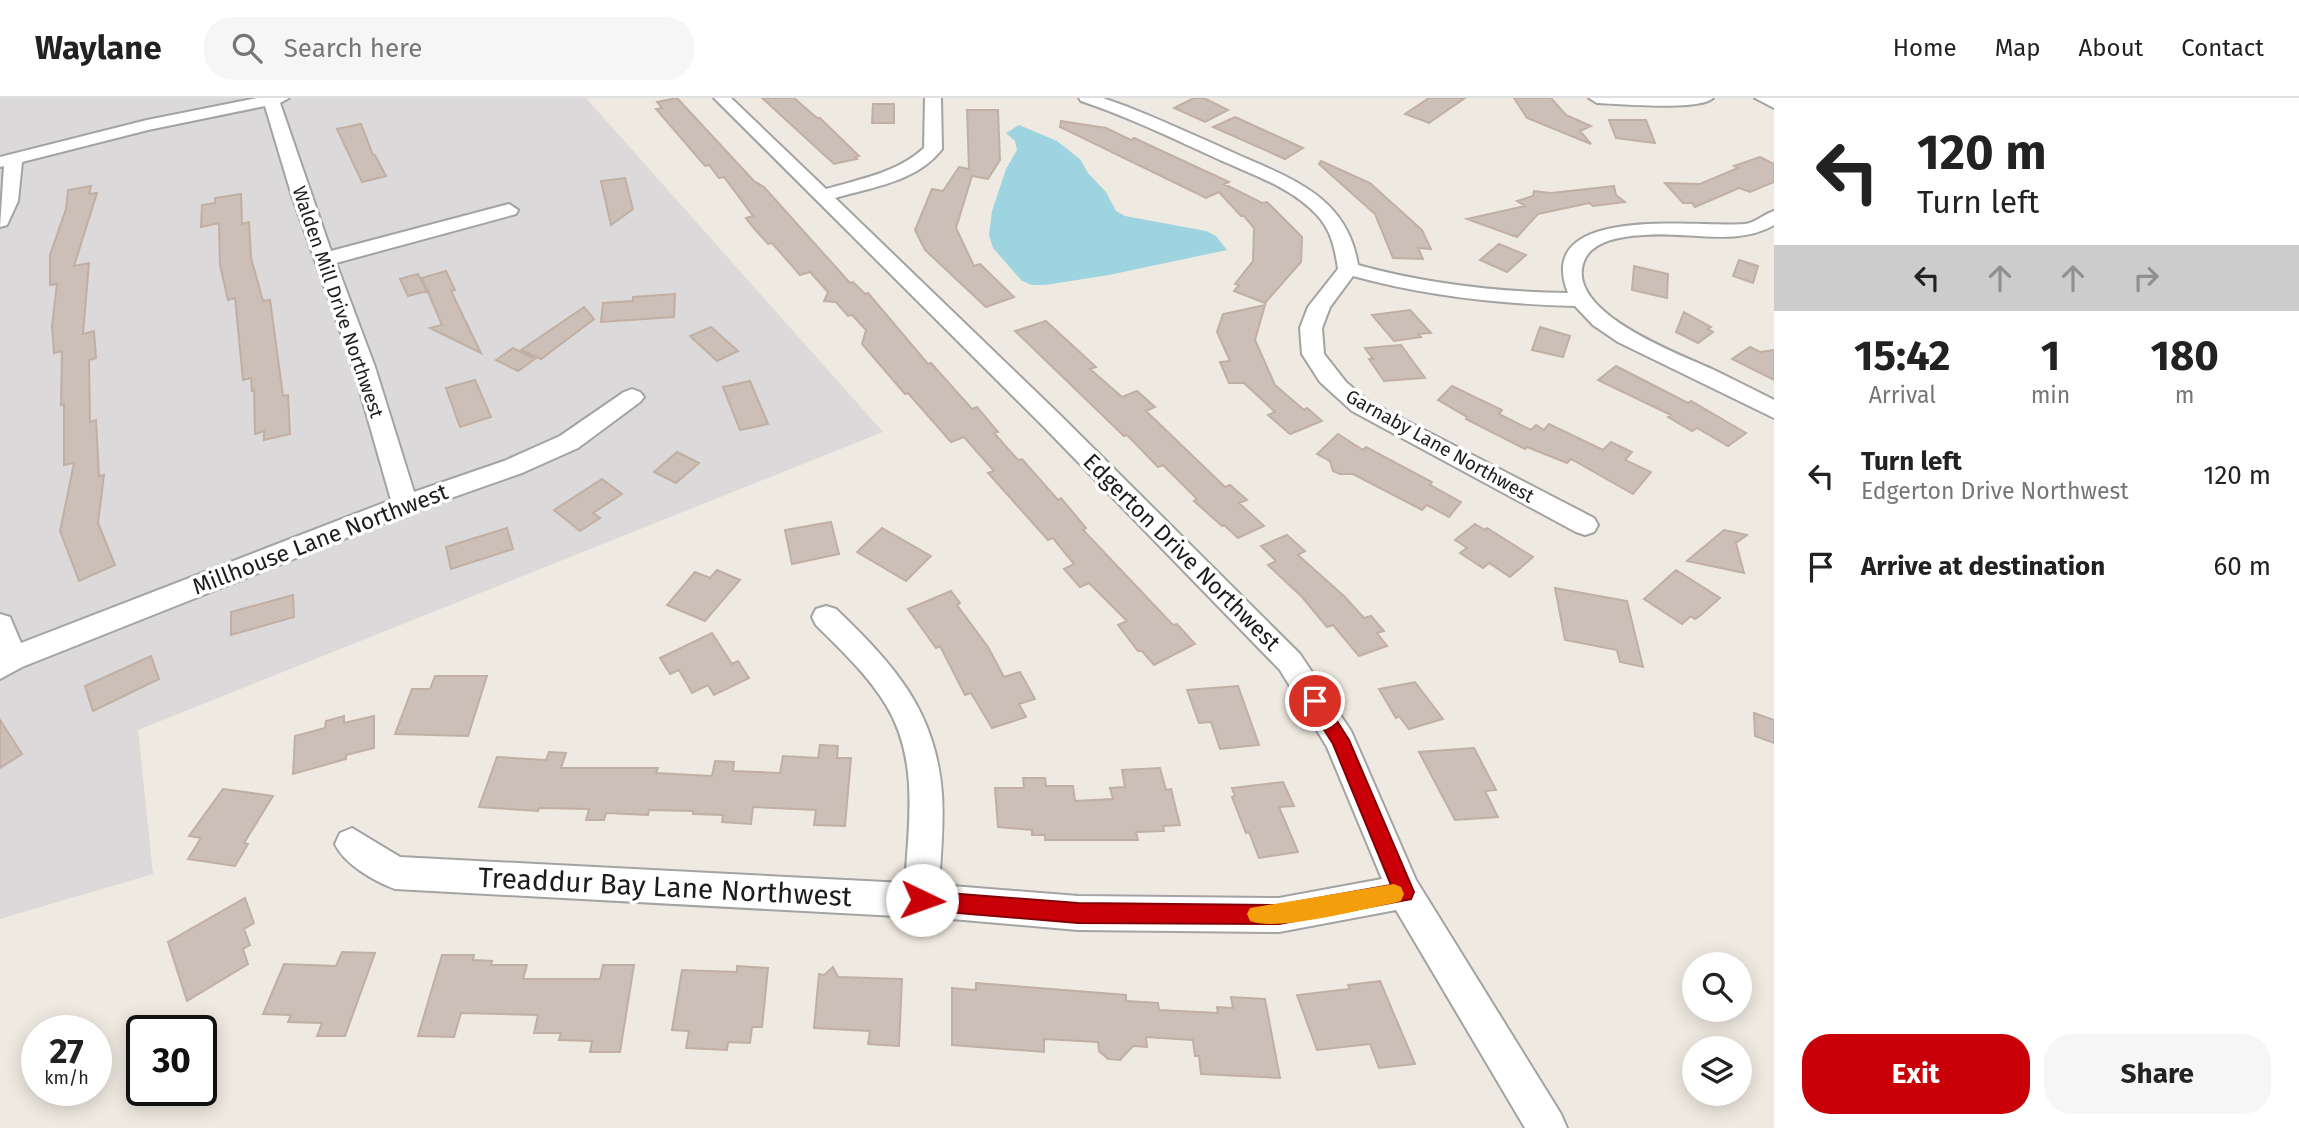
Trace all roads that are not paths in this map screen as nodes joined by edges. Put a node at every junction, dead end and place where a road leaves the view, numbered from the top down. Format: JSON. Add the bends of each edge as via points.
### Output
{"nodes":[{"id":1,"x":722,"y":98,"type":"edge"},
{"id":2,"x":933,"y":98,"type":"edge"},
{"id":3,"x":1087,"y":98,"type":"edge"},
{"id":4,"x":1597,"y":98,"type":"edge"},
{"id":5,"x":1705,"y":98,"type":"edge"},
{"id":6,"x":1763,"y":98,"type":"edge"},
{"id":7,"x":276,"y":99,"type":"edge"},
{"id":8,"x":1774,"y":103,"type":"edge"},
{"id":9,"x":7,"y":160,"type":"edge"},
{"id":10,"x":822,"y":196,"type":"junction"},
{"id":11,"x":509,"y":210,"type":"dead end"},
{"id":12,"x":1774,"y":218,"type":"edge"},
{"id":13,"x":0,"y":221,"type":"edge"},
{"id":14,"x":326,"y":260,"type":"junction"},
{"id":15,"x":1348,"y":270,"type":"junction"},
{"id":16,"x":1581,"y":300,"type":"junction"},
{"id":17,"x":632,"y":397,"type":"dead end"},
{"id":18,"x":1774,"y":410,"type":"edge"},
{"id":19,"x":405,"y":505,"type":"junction"},
{"id":20,"x":1585,"y":525,"type":"dead end"},
{"id":21,"x":826,"y":617,"type":"dead end"},
{"id":22,"x":0,"y":625,"type":"edge"},
{"id":23,"x":6,"y":663,"type":"edge"},
{"id":24,"x":352,"y":844,"type":"dead end"},
{"id":25,"x":1404,"y":892,"type":"junction"},
{"id":26,"x":922,"y":900,"type":"junction"},
{"id":27,"x":1547,"y":1128,"type":"edge"}],
"edges":[{"from":1,"to":10,"type":"street","name":"Edgerton Drive Northwest"},
{"from":2,"to":10,"type":"street","via":[[933,149],[923,161]]},
{"from":3,"to":15,"type":"street","via":[[1145,119],[1298,191],[1334,224],[1345,246]]},
{"from":4,"to":5,"type":"street"},
{"from":6,"to":8,"type":"street"},
{"from":7,"to":9,"type":"street"},
{"from":7,"to":14,"type":"street","name":"Walden Mill Drive Northwest","via":[[300,193]]},
{"from":9,"to":13,"type":"street","via":[[9,201]]},
{"from":10,"to":25,"type":"street","name":"Edgerton Drive Northwest","via":[[1054,422],[1290,662],[1340,740]]},
{"from":11,"to":14,"type":"street"},
{"from":12,"to":16,"type":"street","via":[[1759,236],[1643,229],[1596,238],[1582,247],[1573,262],[1571,275]]},
{"from":14,"to":19,"type":"street","name":"Walden Mill Drive Northwest"},
{"from":15,"to":16,"type":"street","via":[[1461,292]]},
{"from":15,"to":20,"type":"street","name":"Garnaby Lane Northwest","via":[[1317,311],[1310,330],[1311,347],[1331,384],[1360,406]]},
{"from":16,"to":18,"type":"street","via":[[1626,337]]},
{"from":17,"to":19,"type":"street","name":"Millhouse Lane Northwest","via":[[569,442]]},
{"from":19,"to":23,"type":"street","name":"Millhouse Lane Northwest"},
{"from":21,"to":26,"type":"street","via":[[875,665],[904,704],[919,738],[926,794]]},
{"from":22,"to":23,"type":"street"},
{"from":24,"to":26,"type":"street","name":"Treaddur Bay Lane Northwest","via":[[395,873]]},
{"from":25,"to":26,"type":"street","name":"Treaddur Bay Lane Northwest","via":[[1279,915],[1078,913]]},
{"from":25,"to":27,"type":"street","name":"Edgerton Drive Northwest"}]}
